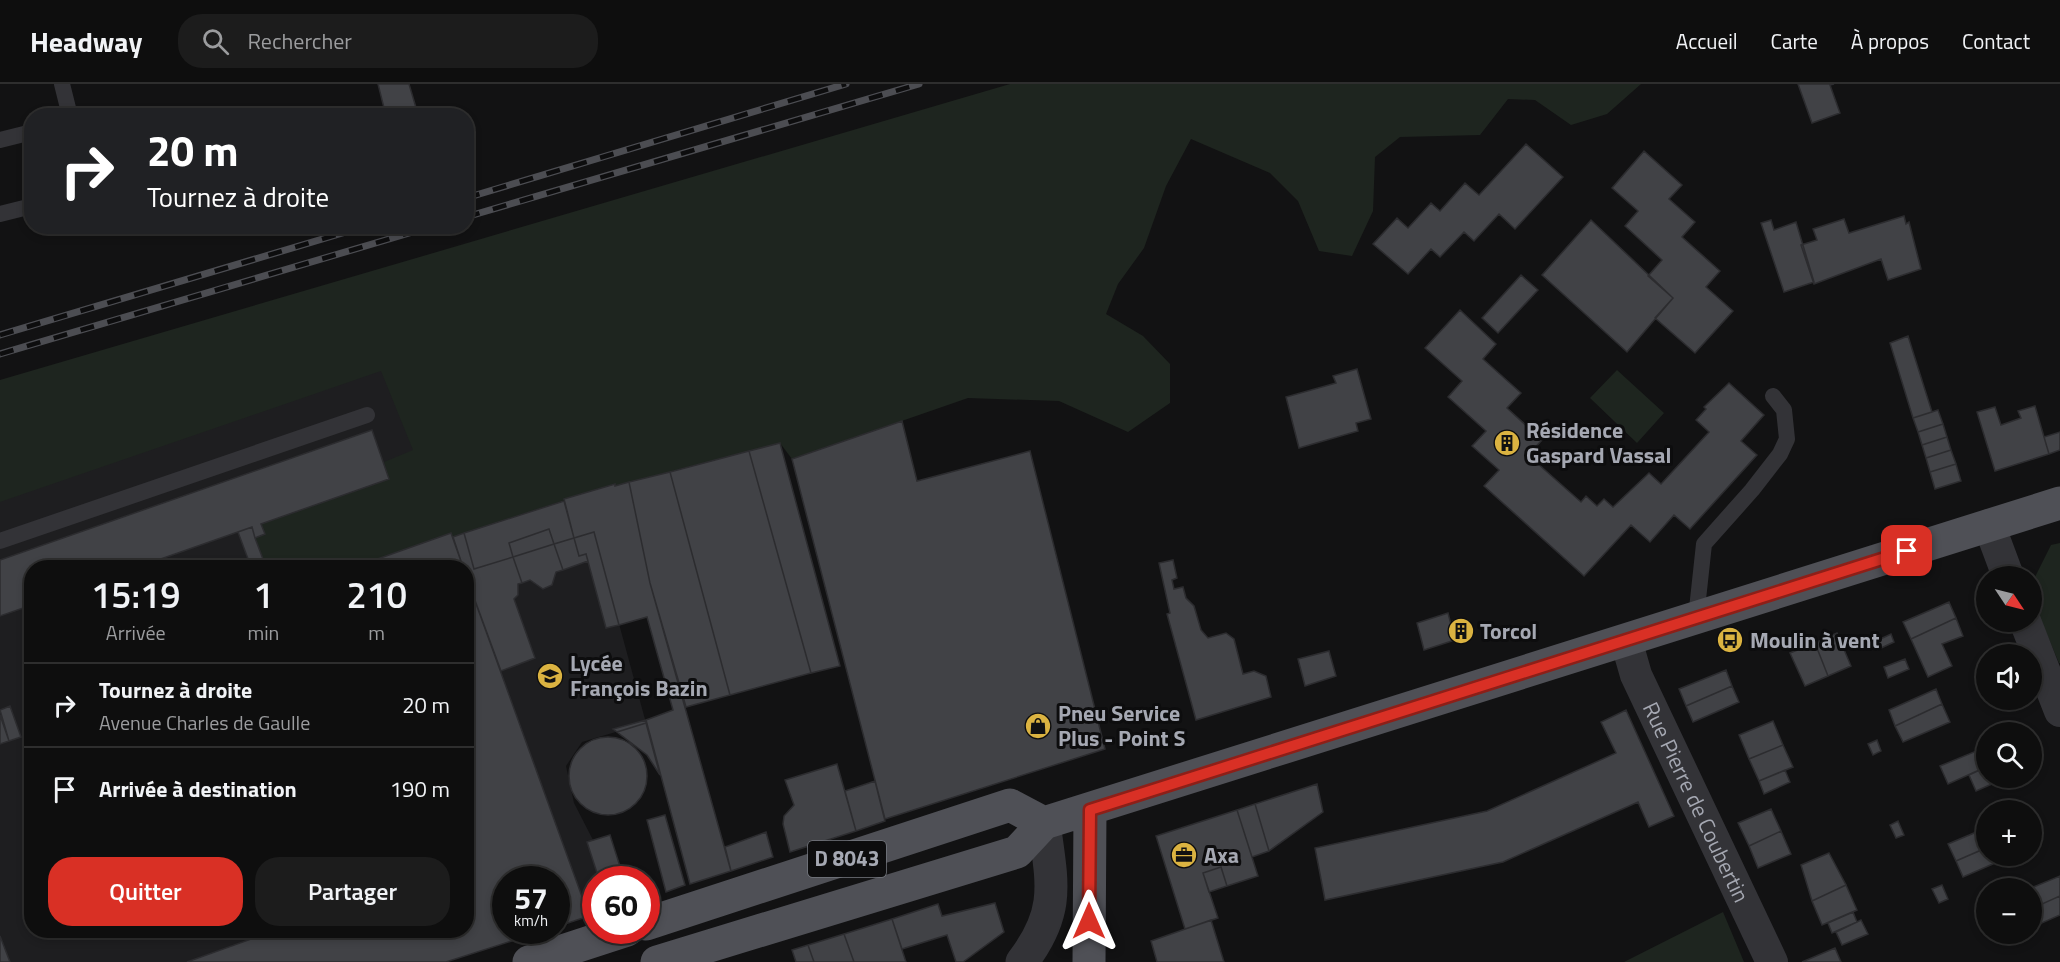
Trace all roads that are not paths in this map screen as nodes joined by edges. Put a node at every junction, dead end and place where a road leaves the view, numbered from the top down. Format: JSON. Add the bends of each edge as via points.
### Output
{"nodes":[{"id":1,"x":62,"y":84,"type":"edge"},
{"id":2,"x":68,"y":108,"type":"edge"},
{"id":3,"x":24,"y":134,"type":"edge"},
{"id":4,"x":0,"y":140,"type":"edge"},
{"id":5,"x":24,"y":208,"type":"edge"},
{"id":6,"x":0,"y":214,"type":"edge"},
{"id":7,"x":1773,"y":396,"type":"dead end"},
{"id":8,"x":367,"y":415,"type":"dead end"},
{"id":9,"x":2060,"y":503,"type":"edge"},
{"id":10,"x":1989,"y":525,"type":"junction"},
{"id":11,"x":0,"y":541,"type":"edge"},
{"id":12,"x":2004,"y":566,"type":"edge"},
{"id":13,"x":1696,"y":618,"type":"junction"},
{"id":14,"x":2029,"y":632,"type":"edge"},
{"id":15,"x":1626,"y":640,"type":"junction"},
{"id":16,"x":2060,"y":711,"type":"edge"},
{"id":17,"x":1090,"y":810,"type":"junction"},
{"id":18,"x":1044,"y":824,"type":"junction"},
{"id":19,"x":660,"y":919,"type":"edge"},
{"id":20,"x":584,"y":944,"type":"edge"},
{"id":21,"x":638,"y":944,"type":"edge"},
{"id":22,"x":529,"y":962,"type":"edge"},
{"id":23,"x":644,"y":962,"type":"edge"},
{"id":24,"x":657,"y":962,"type":"edge"},
{"id":25,"x":1022,"y":962,"type":"edge"},
{"id":26,"x":1089,"y":962,"type":"edge"},
{"id":27,"x":1772,"y":962,"type":"edge"}],
"edges":[{"from":1,"to":2,"type":"lane"},
{"from":3,"to":4,"type":"lane"},
{"from":5,"to":6,"type":"lane"},
{"from":7,"to":13,"type":"lane","via":[[1784,410],[1786,439],[1780,454],[1752,490],[1704,544]]},
{"from":8,"to":11,"type":"lane"},
{"from":9,"to":10,"type":"main road","number":"D 8043"},
{"from":10,"to":12,"type":"street"},
{"from":10,"to":13,"type":"main road","number":"D 8043"},
{"from":13,"to":15,"type":"main road","number":"D 8043"},
{"from":14,"to":16,"type":"street"},
{"from":15,"to":17,"type":"main road","number":"D 8043"},
{"from":15,"to":27,"type":"street","name":"Rue Pierre de Coubertin","via":[[1636,675]]},
{"from":17,"to":18,"type":"main road","number":"D 8043"},
{"from":17,"to":26,"type":"main road"},
{"from":18,"to":19,"type":"main road","number":"D 8043","via":[[1010,805]]},
{"from":18,"to":24,"type":"main road","number":"D 8043","via":[[1017,852]]},
{"from":18,"to":25,"type":"street","via":[[1052,881],[1051,912]]},
{"from":20,"to":22,"type":"main road"},
{"from":21,"to":23,"type":"main road"}]}
